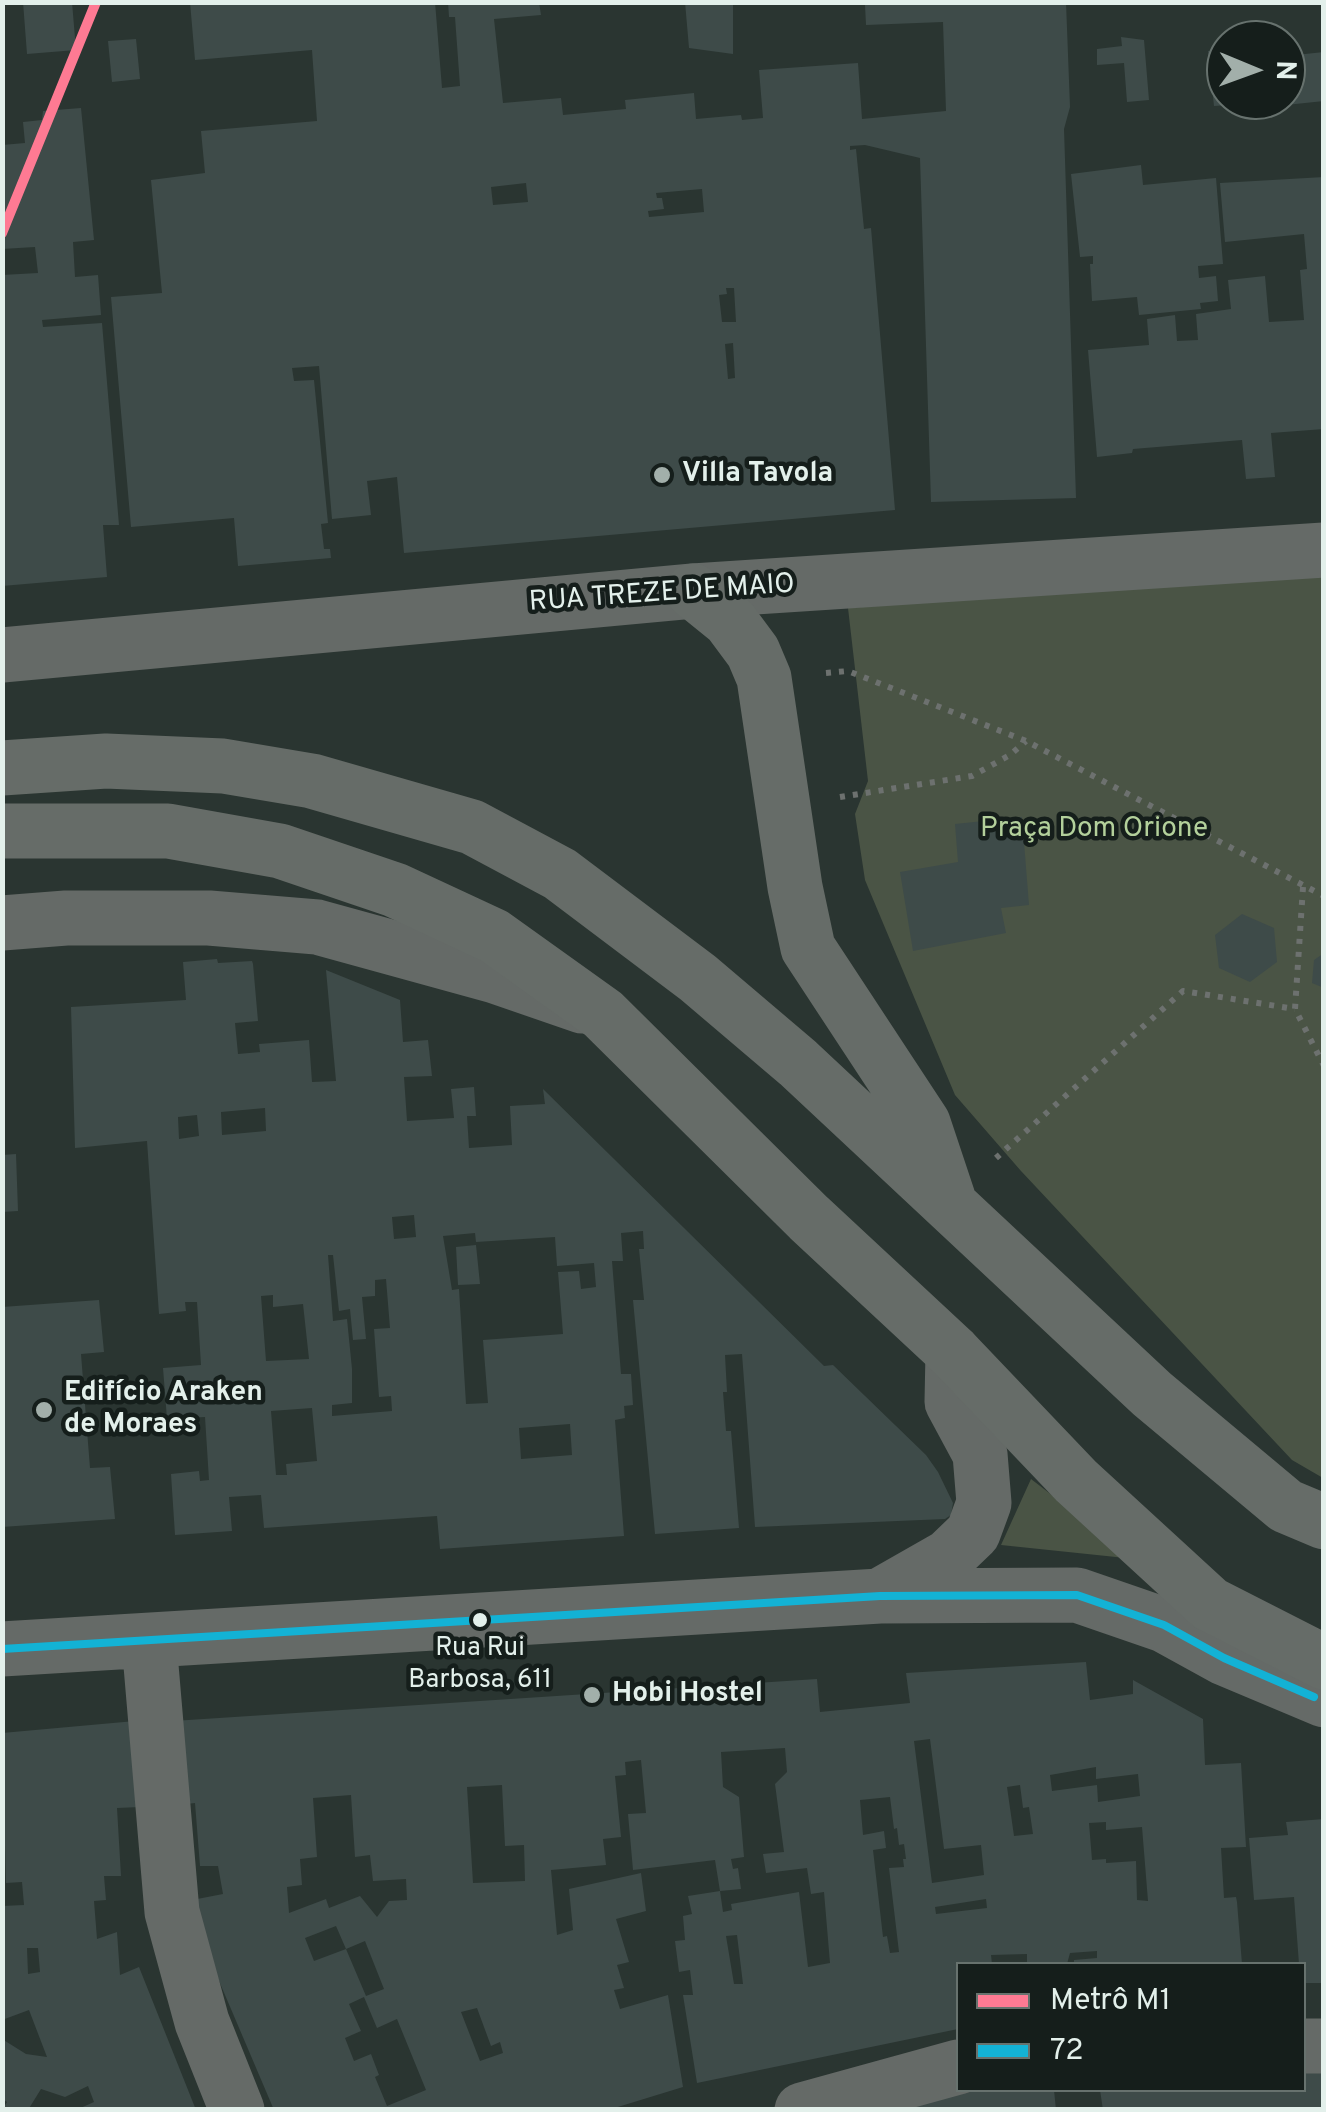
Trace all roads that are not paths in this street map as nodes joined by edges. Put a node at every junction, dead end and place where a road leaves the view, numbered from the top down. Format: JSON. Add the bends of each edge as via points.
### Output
{"nodes":[{"id":1,"x":1324,"y":550,"type":"edge"},
{"id":2,"x":693,"y":591,"type":"junction"},
{"id":3,"x":2,"y":655,"type":"edge"},
{"id":4,"x":2,"y":768,"type":"edge"},
{"id":5,"x":2,"y":832,"type":"edge"},
{"id":6,"x":2,"y":923,"type":"edge"},
{"id":7,"x":603,"y":1014,"type":"junction"},
{"id":8,"x":948,"y":1201,"type":"junction"},
{"id":9,"x":954,"y":1352,"type":"junction"},
{"id":10,"x":1324,"y":1522,"type":"edge"},
{"id":11,"x":880,"y":1596,"type":"junction"},
{"id":12,"x":149,"y":1642,"type":"junction"},
{"id":13,"x":2,"y":1649,"type":"edge"},
{"id":14,"x":1324,"y":1662,"type":"edge"},
{"id":15,"x":1324,"y":1700,"type":"edge"},
{"id":16,"x":956,"y":2069,"type":"edge"},
{"id":17,"x":236,"y":2110,"type":"edge"},
{"id":18,"x":802,"y":2110,"type":"edge"}],
"edges":[{"from":1,"to":2,"type":"street","name":"RUA TREZE DE MAIO"},
{"from":2,"to":3,"type":"street","name":"RUA TREZE DE MAIO"},
{"from":2,"to":8,"type":"main road","via":[[730,620],[764,678],[808,948],[923,1123]]},
{"from":4,"to":8,"type":"main road","via":[[106,761],[224,766],[312,781],[472,827],[560,874],[698,978]]},
{"from":5,"to":7,"type":"main road","via":[[168,831],[280,852],[395,890],[494,936]]},
{"from":6,"to":7,"type":"street","via":[[209,918],[317,927]]},
{"from":7,"to":9,"type":"main road"},
{"from":8,"to":10,"type":"main road","via":[[1152,1394],[1286,1506]]},
{"from":9,"to":11,"type":"street","via":[[952,1402],[980,1454],[984,1502],[973,1533],[948,1558]]},
{"from":9,"to":14,"type":"main road","via":[[1076,1482],[1210,1604]]},
{"from":11,"to":12,"type":"street"},
{"from":11,"to":15,"type":"street","via":[[1077,1595],[1164,1624]]},
{"from":12,"to":13,"type":"street"},
{"from":12,"to":17,"type":"street","via":[[172,1912],[202,2022]]},
{"from":16,"to":18,"type":"street"}]}
